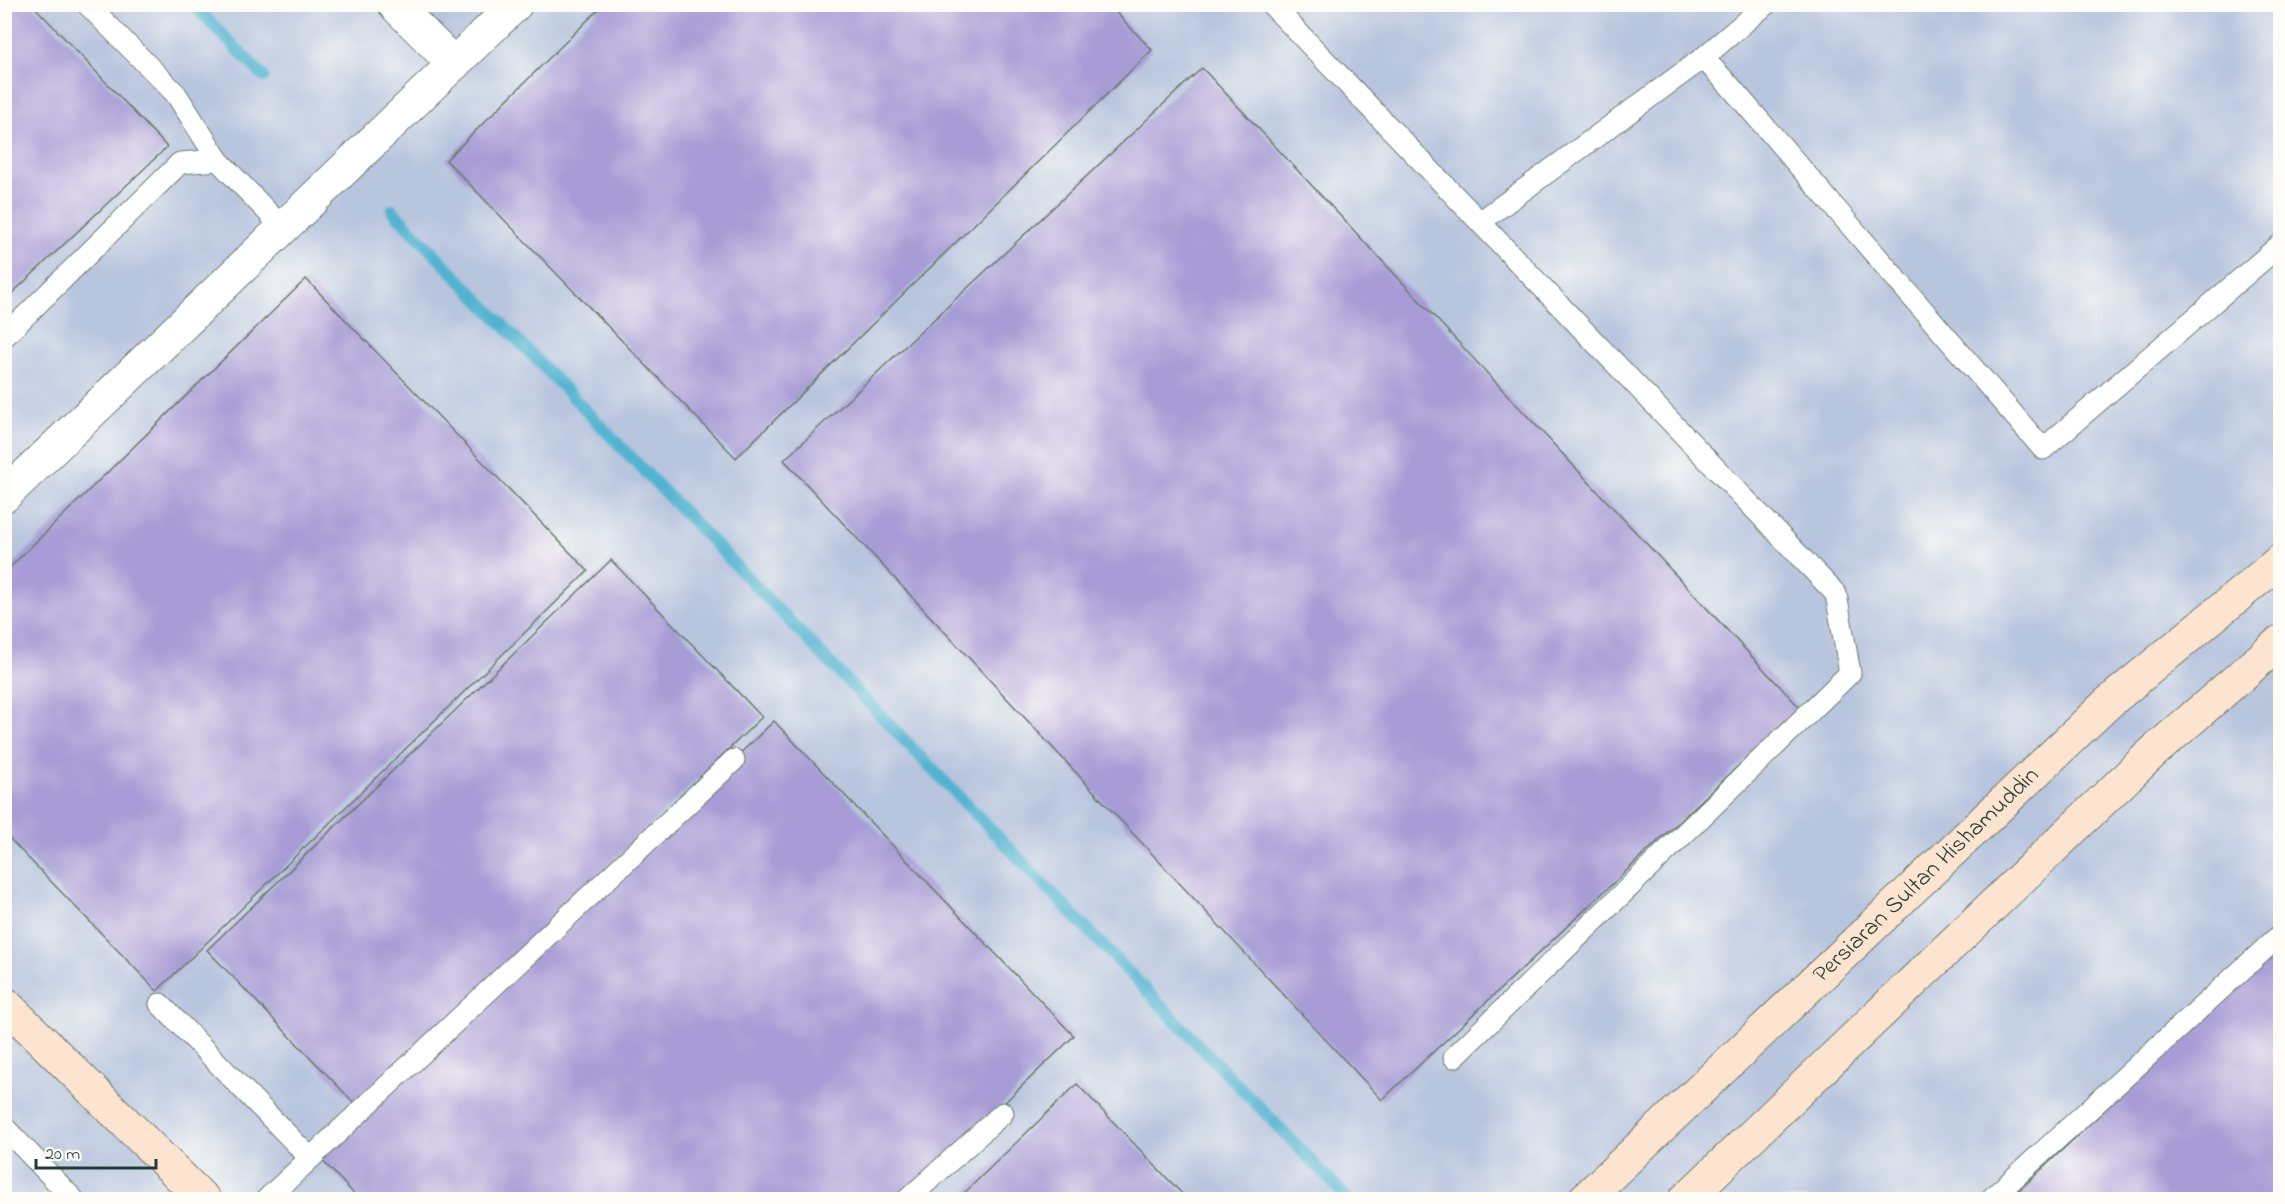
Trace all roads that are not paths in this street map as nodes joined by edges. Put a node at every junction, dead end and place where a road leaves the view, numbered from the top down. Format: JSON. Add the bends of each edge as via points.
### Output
{"nodes":[{"id":1,"x":87,"y":4,"type":"edge"},
{"id":2,"x":394,"y":4,"type":"edge"},
{"id":3,"x":516,"y":4,"type":"edge"},
{"id":4,"x":1271,"y":4,"type":"edge"},
{"id":5,"x":1766,"y":4,"type":"edge"},
{"id":6,"x":1703,"y":58,"type":"junction"},
{"id":7,"x":454,"y":64,"type":"junction"},
{"id":8,"x":218,"y":160,"type":"junction"},
{"id":9,"x":1480,"y":222,"type":"junction"},
{"id":10,"x":282,"y":227,"type":"junction"},
{"id":11,"x":2280,"y":245,"type":"edge"},
{"id":12,"x":4,"y":337,"type":"edge"},
{"id":13,"x":4,"y":496,"type":"edge"},
{"id":14,"x":2280,"y":561,"type":"edge"},
{"id":15,"x":2280,"y":642,"type":"edge"},
{"id":16,"x":734,"y":760,"type":"dead end"},
{"id":17,"x":2280,"y":935,"type":"edge"},
{"id":18,"x":4,"y":1003,"type":"edge"},
{"id":19,"x":160,"y":1004,"type":"dead end"},
{"id":20,"x":1454,"y":1057,"type":"dead end"},
{"id":21,"x":1004,"y":1113,"type":"dead end"},
{"id":22,"x":4,"y":1127,"type":"edge"},
{"id":23,"x":310,"y":1158,"type":"junction"},
{"id":24,"x":74,"y":1200,"type":"edge"},
{"id":25,"x":204,"y":1200,"type":"edge"},
{"id":26,"x":266,"y":1200,"type":"edge"},
{"id":27,"x":907,"y":1200,"type":"edge"},
{"id":28,"x":1584,"y":1200,"type":"edge"},
{"id":29,"x":1685,"y":1200,"type":"edge"},
{"id":30,"x":1990,"y":1200,"type":"edge"}],
"edges":[{"from":1,"to":8,"type":"lane","via":[[176,94]]},
{"from":2,"to":7,"type":"street"},
{"from":3,"to":7,"type":"street"},
{"from":4,"to":9,"type":"lane"},
{"from":5,"to":6,"type":"lane"},
{"from":6,"to":9,"type":"lane"},
{"from":6,"to":11,"type":"lane","via":[[2043,449]]},
{"from":7,"to":10,"type":"street"},
{"from":8,"to":10,"type":"lane"},
{"from":8,"to":12,"type":"lane","via":[[180,163]]},
{"from":9,"to":20,"type":"lane","via":[[1836,594],[1850,673]]},
{"from":10,"to":13,"type":"street"},
{"from":14,"to":28,"type":"street","name":"Persiaran Sultan Hishamuddin","via":[[2108,703]]},
{"from":15,"to":29,"type":"street","via":[[2150,755]]},
{"from":16,"to":23,"type":"lane"},
{"from":17,"to":30,"type":"lane"},
{"from":18,"to":25,"type":"street"},
{"from":19,"to":23,"type":"lane"},
{"from":21,"to":27,"type":"lane"},
{"from":22,"to":24,"type":"lane"},
{"from":23,"to":26,"type":"lane"}]}
